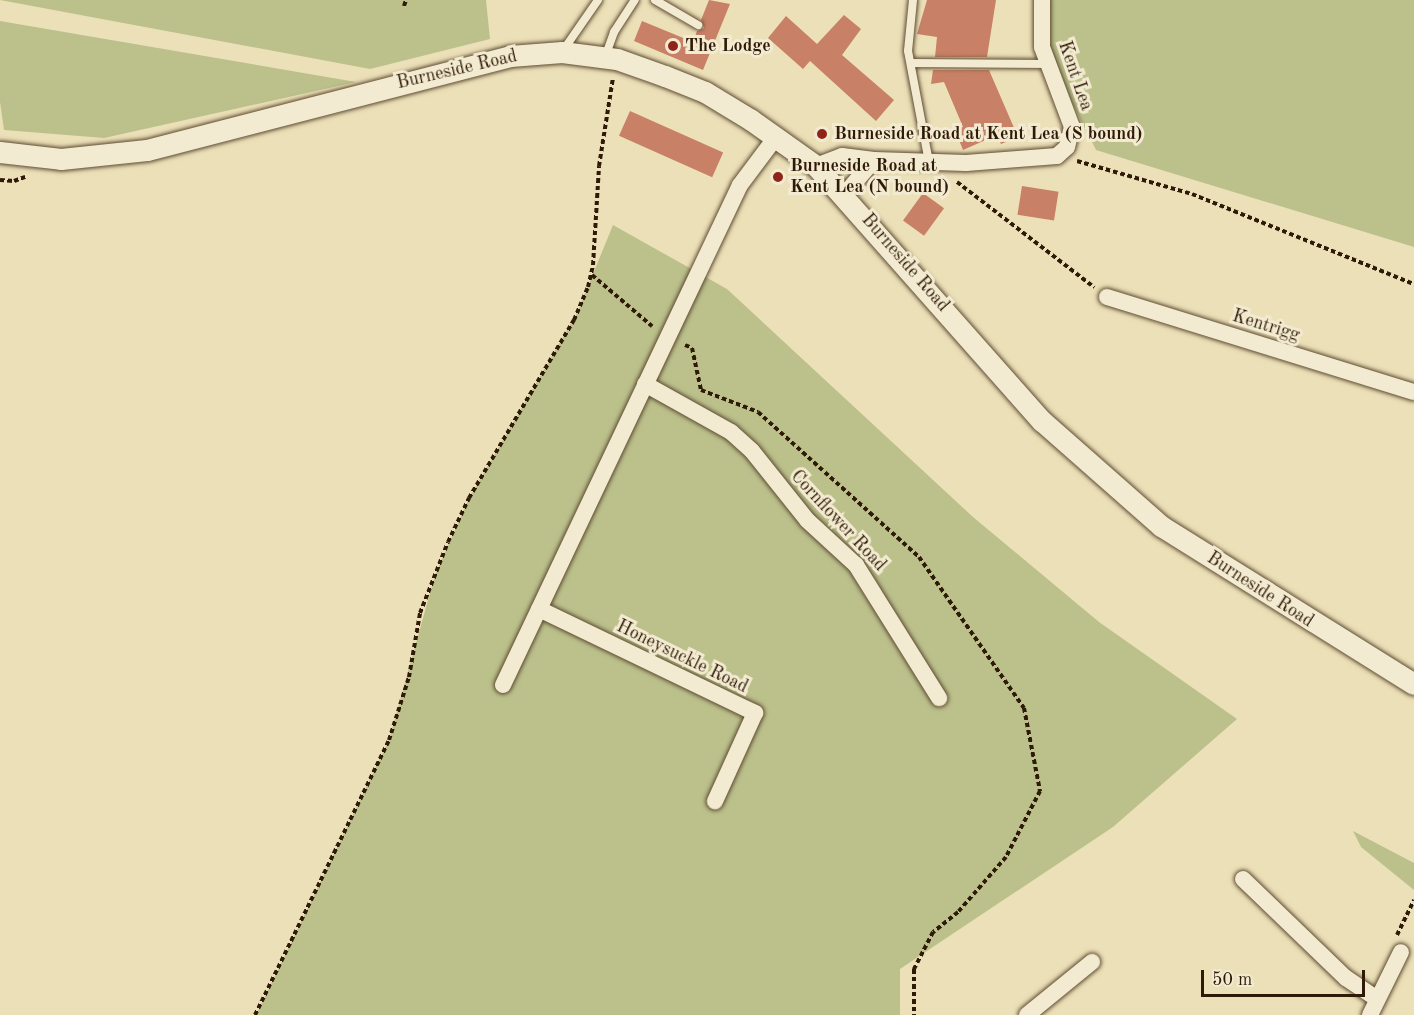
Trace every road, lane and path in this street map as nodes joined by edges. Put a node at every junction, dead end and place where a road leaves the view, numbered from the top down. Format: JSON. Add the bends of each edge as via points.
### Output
{"nodes":[{"id":1,"x":406,"y":0,"type":"edge"},
{"id":2,"x":598,"y":0,"type":"edge"},
{"id":3,"x":635,"y":0,"type":"edge"},
{"id":4,"x":655,"y":0,"type":"edge"},
{"id":5,"x":913,"y":0,"type":"edge"},
{"id":6,"x":1042,"y":0,"type":"edge"},
{"id":7,"x":404,"y":6,"type":"dead end"},
{"id":8,"x":698,"y":25,"type":"dead end"},
{"id":9,"x":562,"y":52,"type":"junction"},
{"id":10,"x":611,"y":58,"type":"junction"},
{"id":11,"x":913,"y":63,"type":"junction"},
{"id":12,"x":1046,"y":64,"type":"junction"},
{"id":13,"x":776,"y":136,"type":"junction"},
{"id":14,"x":0,"y":153,"type":"edge"},
{"id":15,"x":1057,"y":156,"type":"junction"},
{"id":16,"x":874,"y":160,"type":"junction"},
{"id":17,"x":929,"y":162,"type":"junction"},
{"id":18,"x":816,"y":166,"type":"junction"},
{"id":19,"x":953,"y":179,"type":"dead end"},
{"id":20,"x":844,"y":195,"type":"junction"},
{"id":21,"x":1414,"y":284,"type":"edge"},
{"id":22,"x":1107,"y":297,"type":"joint"},
{"id":23,"x":645,"y":384,"type":"junction"},
{"id":24,"x":1414,"y":392,"type":"edge"},
{"id":25,"x":539,"y":609,"type":"junction"},
{"id":26,"x":503,"y":684,"type":"dead end"},
{"id":27,"x":1414,"y":684,"type":"edge"},
{"id":28,"x":939,"y":698,"type":"dead end"},
{"id":29,"x":715,"y":801,"type":"dead end"},
{"id":30,"x":1244,"y":879,"type":"dead end"},
{"id":31,"x":1401,"y":952,"type":"dead end"},
{"id":32,"x":1092,"y":962,"type":"dead end"},
{"id":33,"x":1377,"y":999,"type":"junction"},
{"id":34,"x":255,"y":1015,"type":"edge"},
{"id":35,"x":1027,"y":1015,"type":"edge"},
{"id":36,"x":1370,"y":1015,"type":"edge"}],
"edges":[{"from":1,"to":7,"type":"path"},
{"from":2,"to":9,"type":"lane"},
{"from":3,"to":10,"type":"lane","via":[[614,32]]},
{"from":4,"to":8,"type":"lane"},
{"from":5,"to":11,"type":"lane","via":[[908,51]]},
{"from":6,"to":12,"type":"street","name":"Kent Lea"},
{"from":9,"to":10,"type":"street","name":"Burneside Road"},
{"from":9,"to":14,"type":"street","name":"Burneside Road","via":[[467,64],[147,150],[61,159]]},
{"from":10,"to":13,"type":"street","name":"Burneside Road","via":[[705,92]]},
{"from":10,"to":34,"type":"path","via":[[588,287],[574,320],[469,498],[448,542],[420,613],[410,677],[389,740]]},
{"from":11,"to":12,"type":"lane"},
{"from":11,"to":17,"type":"lane"},
{"from":12,"to":15,"type":"street","name":"Kent Lea","via":[[1072,127],[1067,147]]},
{"from":13,"to":18,"type":"street","name":"Burneside Road"},
{"from":13,"to":23,"type":"street","via":[[740,185]]},
{"from":15,"to":17,"type":"street"},
{"from":15,"to":21,"type":"path","via":[[1192,194]]},
{"from":16,"to":17,"type":"street"},
{"from":16,"to":18,"type":"street","via":[[842,156]]},
{"from":16,"to":20,"type":"street"},
{"from":18,"to":20,"type":"street","name":"Burneside Road"},
{"from":19,"to":22,"type":"path"},
{"from":20,"to":27,"type":"street","name":"Burneside Road","via":[[1042,421],[1161,526]]},
{"from":22,"to":24,"type":"street","name":"Kentrigg"},
{"from":23,"to":25,"type":"street"},
{"from":23,"to":28,"type":"street","name":"Cornflower Road","via":[[731,432],[752,451],[807,520],[862,572]]},
{"from":25,"to":26,"type":"street"},
{"from":25,"to":29,"type":"street","name":"Honeysuckle Road","via":[[755,713]]},
{"from":30,"to":33,"type":"street","via":[[1346,978]]},
{"from":31,"to":33,"type":"street"},
{"from":32,"to":35,"type":"street"},
{"from":33,"to":36,"type":"street"}]}
